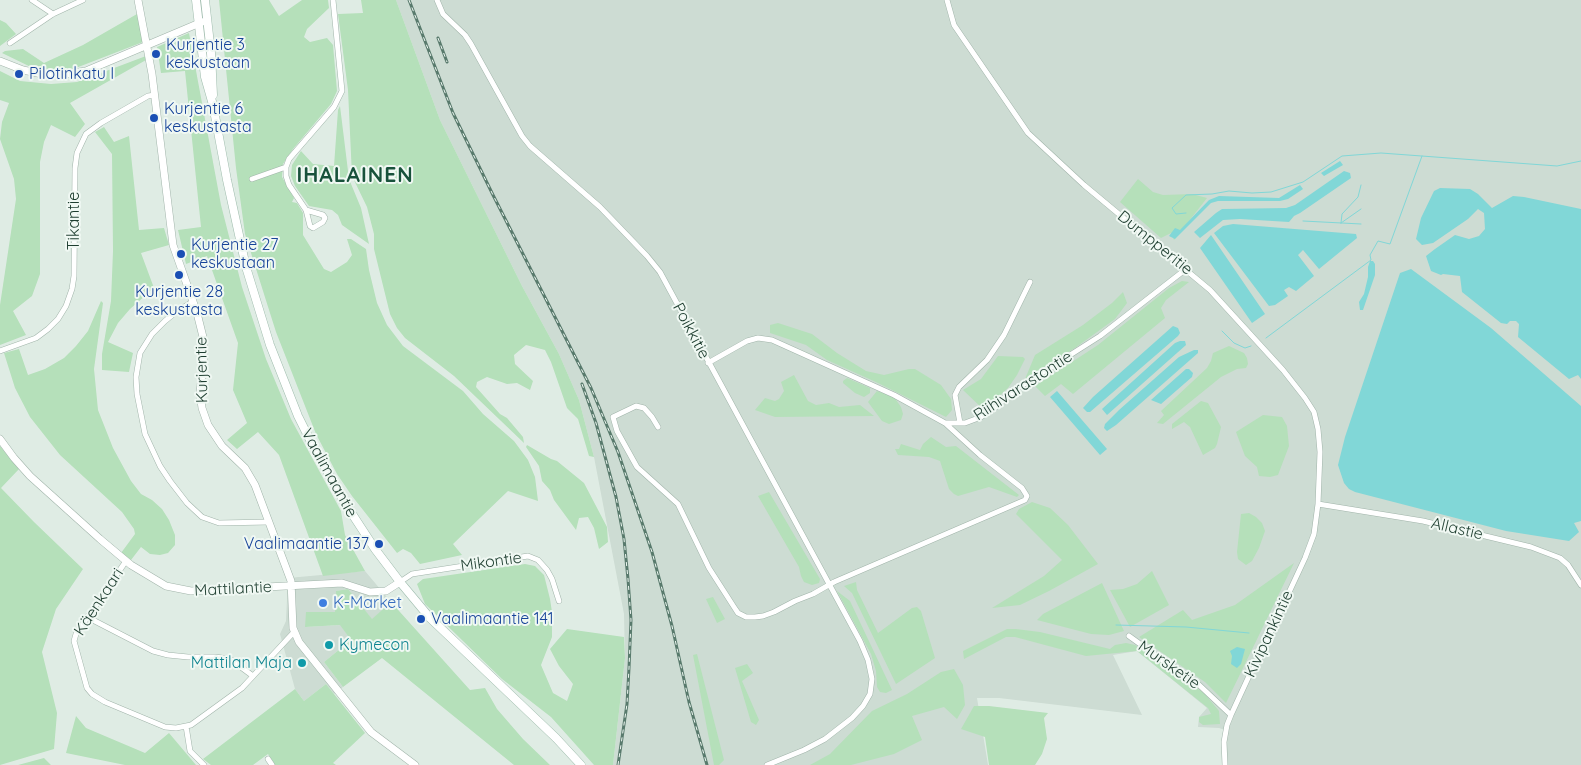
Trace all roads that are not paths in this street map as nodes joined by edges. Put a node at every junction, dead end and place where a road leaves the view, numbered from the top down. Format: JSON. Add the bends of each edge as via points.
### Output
{"nodes":[{"id":1,"x":32,"y":0,"type":"edge"},
{"id":2,"x":83,"y":0,"type":"edge"},
{"id":3,"x":138,"y":0,"type":"edge"},
{"id":4,"x":196,"y":0,"type":"edge"},
{"id":5,"x":205,"y":0,"type":"edge"},
{"id":6,"x":333,"y":0,"type":"edge"},
{"id":7,"x":437,"y":0,"type":"edge"},
{"id":8,"x":947,"y":0,"type":"edge"},
{"id":9,"x":53,"y":14,"type":"junction"},
{"id":10,"x":207,"y":20,"type":"junction"},
{"id":11,"x":198,"y":23,"type":"junction"},
{"id":12,"x":10,"y":43,"type":"dead end"},
{"id":13,"x":147,"y":44,"type":"junction"},
{"id":14,"x":0,"y":61,"type":"edge"},
{"id":15,"x":155,"y":94,"type":"junction"},
{"id":16,"x":213,"y":105,"type":"junction"},
{"id":17,"x":286,"y":167,"type":"junction"},
{"id":18,"x":252,"y":179,"type":"dead end"},
{"id":19,"x":306,"y":210,"type":"dead end"},
{"id":20,"x":1186,"y":269,"type":"junction"},
{"id":21,"x":1030,"y":282,"type":"dead end"},
{"id":22,"x":192,"y":302,"type":"junction"},
{"id":23,"x":0,"y":351,"type":"edge"},
{"id":24,"x":708,"y":362,"type":"junction"},
{"id":25,"x":945,"y":423,"type":"junction"},
{"id":26,"x":960,"y":423,"type":"junction"},
{"id":27,"x":658,"y":427,"type":"dead end"},
{"id":28,"x":0,"y":439,"type":"edge"},
{"id":29,"x":1318,"y":504,"type":"junction"},
{"id":30,"x":269,"y":522,"type":"junction"},
{"id":31,"x":126,"y":561,"type":"junction"},
{"id":32,"x":400,"y":582,"type":"junction"},
{"id":33,"x":829,"y":584,"type":"junction"},
{"id":34,"x":1581,"y":585,"type":"edge"},
{"id":35,"x":292,"y":586,"type":"junction"},
{"id":36,"x":559,"y":601,"type":"dead end"},
{"id":37,"x":87,"y":617,"type":"junction"},
{"id":38,"x":294,"y":632,"type":"junction"},
{"id":39,"x":1129,"y":636,"type":"dead end"},
{"id":40,"x":253,"y":676,"type":"junction"},
{"id":41,"x":1230,"y":715,"type":"junction"},
{"id":42,"x":186,"y":726,"type":"junction"},
{"id":43,"x":268,"y":759,"type":"dead end"},
{"id":44,"x":204,"y":765,"type":"edge"},
{"id":45,"x":272,"y":765,"type":"edge"},
{"id":46,"x":415,"y":765,"type":"edge"},
{"id":47,"x":581,"y":765,"type":"edge"},
{"id":48,"x":767,"y":765,"type":"edge"},
{"id":49,"x":1225,"y":765,"type":"edge"}],
"edges":[{"from":1,"to":9,"type":"street"},
{"from":2,"to":9,"type":"street"},
{"from":3,"to":13,"type":"street","name":"Kurjentie"},
{"from":4,"to":11,"type":"main road","name":"Vaalimaantie"},
{"from":5,"to":10,"type":"main road","name":"Vaalimaantie"},
{"from":6,"to":17,"type":"street","via":[[342,91],[334,107],[289,159]]},
{"from":7,"to":24,"type":"street","name":"Poikkitie","via":[[443,14],[471,44],[530,146],[600,207],[660,272]]},
{"from":8,"to":20,"type":"street","name":"Dumpperitie","via":[[954,25],[1028,133],[1084,185]]},
{"from":9,"to":12,"type":"street"},
{"from":10,"to":11,"type":"street"},
{"from":10,"to":16,"type":"main road","name":"Vaalimaantie"},
{"from":11,"to":13,"type":"street"},
{"from":11,"to":16,"type":"main road","name":"Vaalimaantie","via":[[205,77]]},
{"from":13,"to":14,"type":"street","via":[[86,71],[65,74],[42,74]]},
{"from":13,"to":15,"type":"street","name":"Kurjentie"},
{"from":15,"to":22,"type":"street","name":"Kurjentie","via":[[172,245]]},
{"from":15,"to":23,"type":"street","name":"Tikantie","via":[[86,134],[74,168],[74,276],[66,306],[58,319],[36,338]]},
{"from":16,"to":32,"type":"main road","name":"Vaalimaantie","via":[[246,267],[270,346],[298,416],[323,466],[361,529]]},
{"from":17,"to":18,"type":"street"},
{"from":17,"to":19,"type":"street","via":[[288,185]]},
{"from":20,"to":26,"type":"street","name":"Riihivarastontie","via":[[1087,345],[980,417]]},
{"from":20,"to":29,"type":"street","name":"Dumpperitie","via":[[1210,290],[1283,370],[1314,412],[1320,452]]},
{"from":21,"to":26,"type":"street","via":[[1004,335],[987,360],[955,395]]},
{"from":22,"to":30,"type":"street","name":"Kurjentie","via":[[203,337],[202,408],[208,425],[222,446],[252,478]]},
{"from":22,"to":30,"type":"street","via":[[165,321],[140,353],[136,394],[146,434],[170,481],[202,517],[219,524]]},
{"from":24,"to":25,"type":"street","name":"Riihivarastontie","via":[[747,341],[758,338],[772,340],[894,395]]},
{"from":24,"to":33,"type":"street","name":"Poikkitie"},
{"from":25,"to":26,"type":"street","name":"Riihivarastontie"},
{"from":25,"to":33,"type":"street","via":[[1022,488],[1027,496],[1025,500]]},
{"from":27,"to":33,"type":"street","via":[[644,408],[636,406],[613,417],[617,431],[637,466],[678,504],[709,568],[738,613],[746,617],[763,616]]},
{"from":28,"to":31,"type":"street","name":"Mattilantie","via":[[30,476]]},
{"from":29,"to":34,"type":"street","name":"Allastie","via":[[1423,521],[1532,546],[1560,558]]},
{"from":29,"to":41,"type":"street","name":"Kivipankintie","via":[[1314,534],[1305,558],[1261,656]]},
{"from":30,"to":35,"type":"street","name":"Kurjentie"},
{"from":31,"to":35,"type":"street","name":"Mattilantie","via":[[166,586],[191,592]]},
{"from":31,"to":37,"type":"street","name":"Käenkaari"},
{"from":32,"to":35,"type":"street","name":"Mattilantie","via":[[386,591],[375,592],[342,583]]},
{"from":32,"to":36,"type":"street","name":"Mikontie","via":[[412,574],[528,556],[538,560],[547,570]]},
{"from":32,"to":47,"type":"main road","name":"Vaalimaantie","via":[[430,618]]},
{"from":33,"to":48,"type":"street","name":"Poikkitie","via":[[868,660],[872,679],[870,694],[852,718],[825,739]]},
{"from":35,"to":38,"type":"street","name":"Kurjentie"},
{"from":37,"to":40,"type":"street","via":[[153,650],[168,655],[230,659]]},
{"from":37,"to":42,"type":"street","name":"Käenkaari","via":[[74,641],[87,688],[92,694],[166,727]]},
{"from":38,"to":40,"type":"street"},
{"from":38,"to":46,"type":"street","via":[[371,732]]},
{"from":39,"to":41,"type":"street","name":"Mursketie","via":[[1197,683]]},
{"from":40,"to":42,"type":"street","via":[[242,688]]},
{"from":41,"to":49,"type":"street","name":"Kivipankintie","via":[[1224,742]]},
{"from":42,"to":44,"type":"street","via":[[190,750]]},
{"from":43,"to":45,"type":"street"}]}
